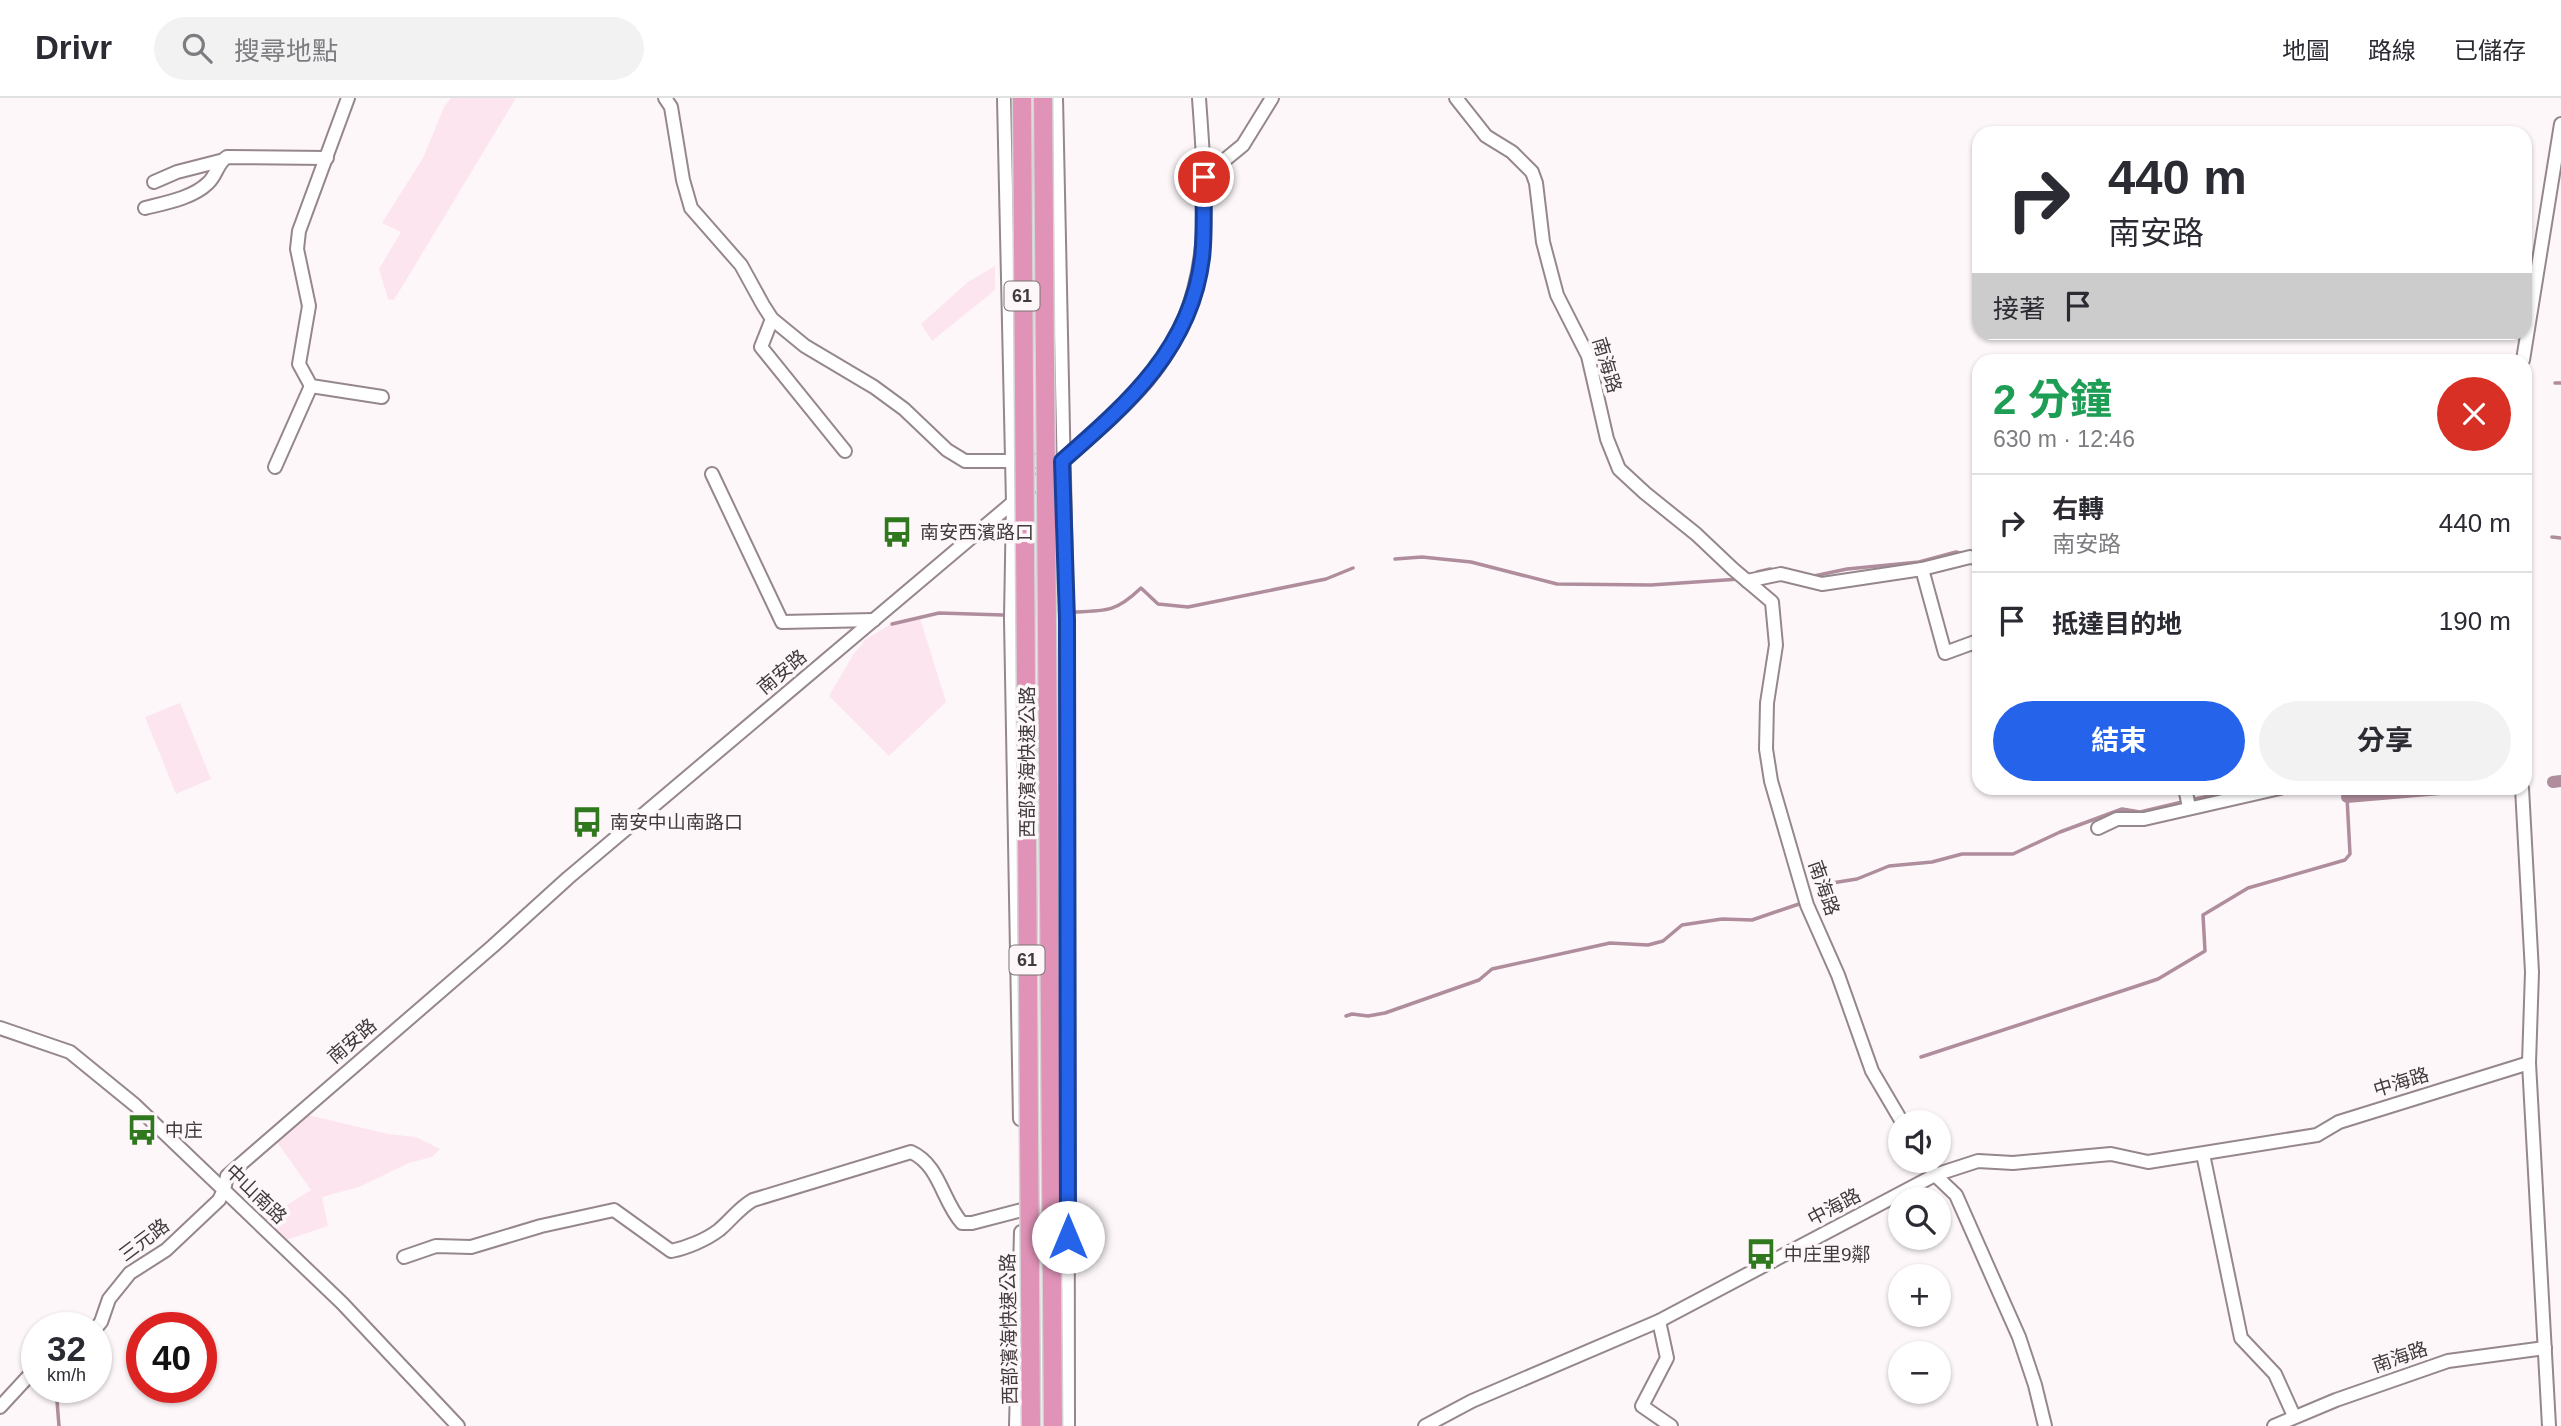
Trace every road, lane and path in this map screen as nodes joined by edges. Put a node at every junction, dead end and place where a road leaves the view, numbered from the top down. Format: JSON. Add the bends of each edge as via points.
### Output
{"nodes":[{"id":1,"x":348,"y":98,"type":"edge"},
{"id":2,"x":665,"y":98,"type":"edge"},
{"id":3,"x":1004,"y":98,"type":"edge"},
{"id":4,"x":1022,"y":98,"type":"edge"},
{"id":5,"x":1043,"y":98,"type":"edge"},
{"id":6,"x":1056,"y":98,"type":"edge"},
{"id":7,"x":1199,"y":98,"type":"edge"},
{"id":8,"x":1272,"y":98,"type":"edge"},
{"id":9,"x":1456,"y":98,"type":"edge"},
{"id":10,"x":2561,"y":124,"type":"edge"},
{"id":11,"x":327,"y":158,"type":"junction"},
{"id":12,"x":220,"y":161,"type":"junction"},
{"id":13,"x":1204,"y":177,"type":"junction"},
{"id":14,"x":154,"y":182,"type":"dead end"},
{"id":15,"x":145,"y":208,"type":"dead end"},
{"id":16,"x":2532,"y":304,"type":"edge"},
{"id":17,"x":772,"y":319,"type":"junction"},
{"id":18,"x":311,"y":386,"type":"junction"},
{"id":19,"x":382,"y":397,"type":"dead end"},
{"id":20,"x":845,"y":451,"type":"dead end"},
{"id":21,"x":1062,"y":461,"type":"junction"},
{"id":22,"x":1012,"y":462,"type":"junction"},
{"id":23,"x":275,"y":467,"type":"dead end"},
{"id":24,"x":712,"y":474,"type":"dead end"},
{"id":25,"x":1013,"y":503,"type":"junction"},
{"id":26,"x":1972,"y":557,"type":"edge"},
{"id":27,"x":1922,"y":569,"type":"junction"},
{"id":28,"x":1746,"y":582,"type":"junction"},
{"id":29,"x":874,"y":620,"type":"junction"},
{"id":30,"x":1972,"y":643,"type":"edge"},
{"id":31,"x":2186,"y":795,"type":"edge"},
{"id":32,"x":2246,"y":795,"type":"edge"},
{"id":33,"x":2522,"y":795,"type":"edge"},
{"id":34,"x":2189,"y":807,"type":"junction"},
{"id":35,"x":2098,"y":828,"type":"dead end"},
{"id":36,"x":0,"y":1028,"type":"edge"},
{"id":37,"x":2529,"y":1063,"type":"junction"},
{"id":38,"x":1895,"y":1110,"type":"edge"},
{"id":39,"x":2203,"y":1154,"type":"junction"},
{"id":40,"x":1936,"y":1175,"type":"junction"},
{"id":41,"x":224,"y":1190,"type":"junction"},
{"id":42,"x":1022,"y":1210,"type":"junction"},
{"id":43,"x":404,"y":1257,"type":"dead end"},
{"id":44,"x":105,"y":1312,"type":"edge"},
{"id":45,"x":1659,"y":1321,"type":"junction"},
{"id":46,"x":2545,"y":1348,"type":"junction"},
{"id":47,"x":21,"y":1384,"type":"edge"},
{"id":48,"x":0,"y":1407,"type":"edge"},
{"id":49,"x":2294,"y":1416,"type":"junction"},
{"id":50,"x":458,"y":1426,"type":"edge"},
{"id":51,"x":1016,"y":1426,"type":"edge"},
{"id":52,"x":1031,"y":1426,"type":"edge"},
{"id":53,"x":1053,"y":1426,"type":"edge"},
{"id":54,"x":1068,"y":1426,"type":"edge"},
{"id":55,"x":1426,"y":1426,"type":"edge"},
{"id":56,"x":1671,"y":1426,"type":"edge"},
{"id":57,"x":2045,"y":1426,"type":"edge"},
{"id":58,"x":2274,"y":1426,"type":"edge"},
{"id":59,"x":2549,"y":1426,"type":"edge"}],
"edges":[{"from":1,"to":11,"type":"street"},
{"from":2,"to":17,"type":"street","via":[[671,107],[691,208],[741,265]]},
{"from":3,"to":22,"type":"street"},
{"from":4,"to":52,"type":"highway","name":"西部濱海快速公路","number":"61","bridge":true},
{"from":5,"to":53,"type":"highway","name":"西部濱海快速公路","number":"61","bridge":true},
{"from":6,"to":21,"type":"street"},
{"from":7,"to":13,"type":"street","name":"南安路"},
{"from":8,"to":13,"type":"street","via":[[1243,145]]},
{"from":9,"to":28,"type":"street","name":"南海路","via":[[1486,136],[1532,172],[1543,242],[1558,295],[1588,356],[1607,439],[1619,469]]},
{"from":10,"to":16,"type":"street"},
{"from":11,"to":12,"type":"street","via":[[227,157]]},
{"from":11,"to":18,"type":"street","via":[[297,248],[309,306],[299,364]]},
{"from":12,"to":14,"type":"street"},
{"from":12,"to":15,"type":"street","via":[[202,188]]},
{"from":13,"to":21,"type":"street","name":"南安路","via":[[1202,257],[1195,295],[1175,342],[1148,380]]},
{"from":17,"to":20,"type":"street","via":[[761,347]]},
{"from":17,"to":22,"type":"street","via":[[804,346],[904,409],[965,461]]},
{"from":18,"to":19,"type":"street"},
{"from":18,"to":23,"type":"street"},
{"from":21,"to":22,"type":"street"},
{"from":21,"to":25,"type":"street","name":"南安路"},
{"from":21,"to":54,"type":"street","via":[[1067,620]]},
{"from":22,"to":25,"type":"street"},
{"from":24,"to":29,"type":"street","via":[[782,622]]},
{"from":25,"to":29,"type":"street","name":"南安路"},
{"from":25,"to":42,"type":"street","via":[[1011,633]]},
{"from":26,"to":27,"type":"street"},
{"from":27,"to":28,"type":"street","via":[[1822,584],[1781,574]]},
{"from":27,"to":30,"type":"street","via":[[1945,653]]},
{"from":28,"to":38,"type":"street","name":"南海路","via":[[1772,601],[1776,645],[1766,749],[1786,835],[1807,905],[1872,1071]]},
{"from":29,"to":41,"type":"street","name":"南安路","via":[[283,1125],[227,1176]]},
{"from":31,"to":34,"type":"street"},
{"from":32,"to":34,"type":"street"},
{"from":33,"to":37,"type":"street","via":[[2532,972]]},
{"from":34,"to":35,"type":"street","via":[[2144,819],[2118,818]]},
{"from":36,"to":41,"type":"street","name":"中山南路","via":[[70,1052],[135,1105]]},
{"from":37,"to":39,"type":"street","name":"中海路","via":[[2339,1122],[2317,1135]]},
{"from":37,"to":46,"type":"street"},
{"from":39,"to":40,"type":"street","name":"中海路","via":[[2148,1162],[2111,1154],[2014,1163],[1978,1161]]},
{"from":39,"to":49,"type":"street","via":[[2241,1338],[2275,1374]]},
{"from":40,"to":45,"type":"street","name":"中海路"},
{"from":40,"to":57,"type":"street","via":[[1956,1195],[2019,1337]]},
{"from":41,"to":44,"type":"street","name":"三元路","via":[[186,1233],[130,1273]]},
{"from":41,"to":50,"type":"street","name":"中山南路","via":[[342,1303]]},
{"from":42,"to":43,"type":"street","via":[[962,1223],[930,1166],[911,1152],[754,1200],[718,1231],[681,1249],[671,1251],[614,1210],[471,1247],[436,1246]]},
{"from":42,"to":51,"type":"street"},
{"from":45,"to":55,"type":"street","name":"中海路","via":[[1472,1401]]},
{"from":45,"to":56,"type":"street","via":[[1667,1358],[1643,1406]]},
{"from":46,"to":49,"type":"street","name":"南海路","via":[[2448,1360]]},
{"from":46,"to":59,"type":"street"},
{"from":47,"to":48,"type":"street"},
{"from":49,"to":58,"type":"street","name":"南海路"}]}
